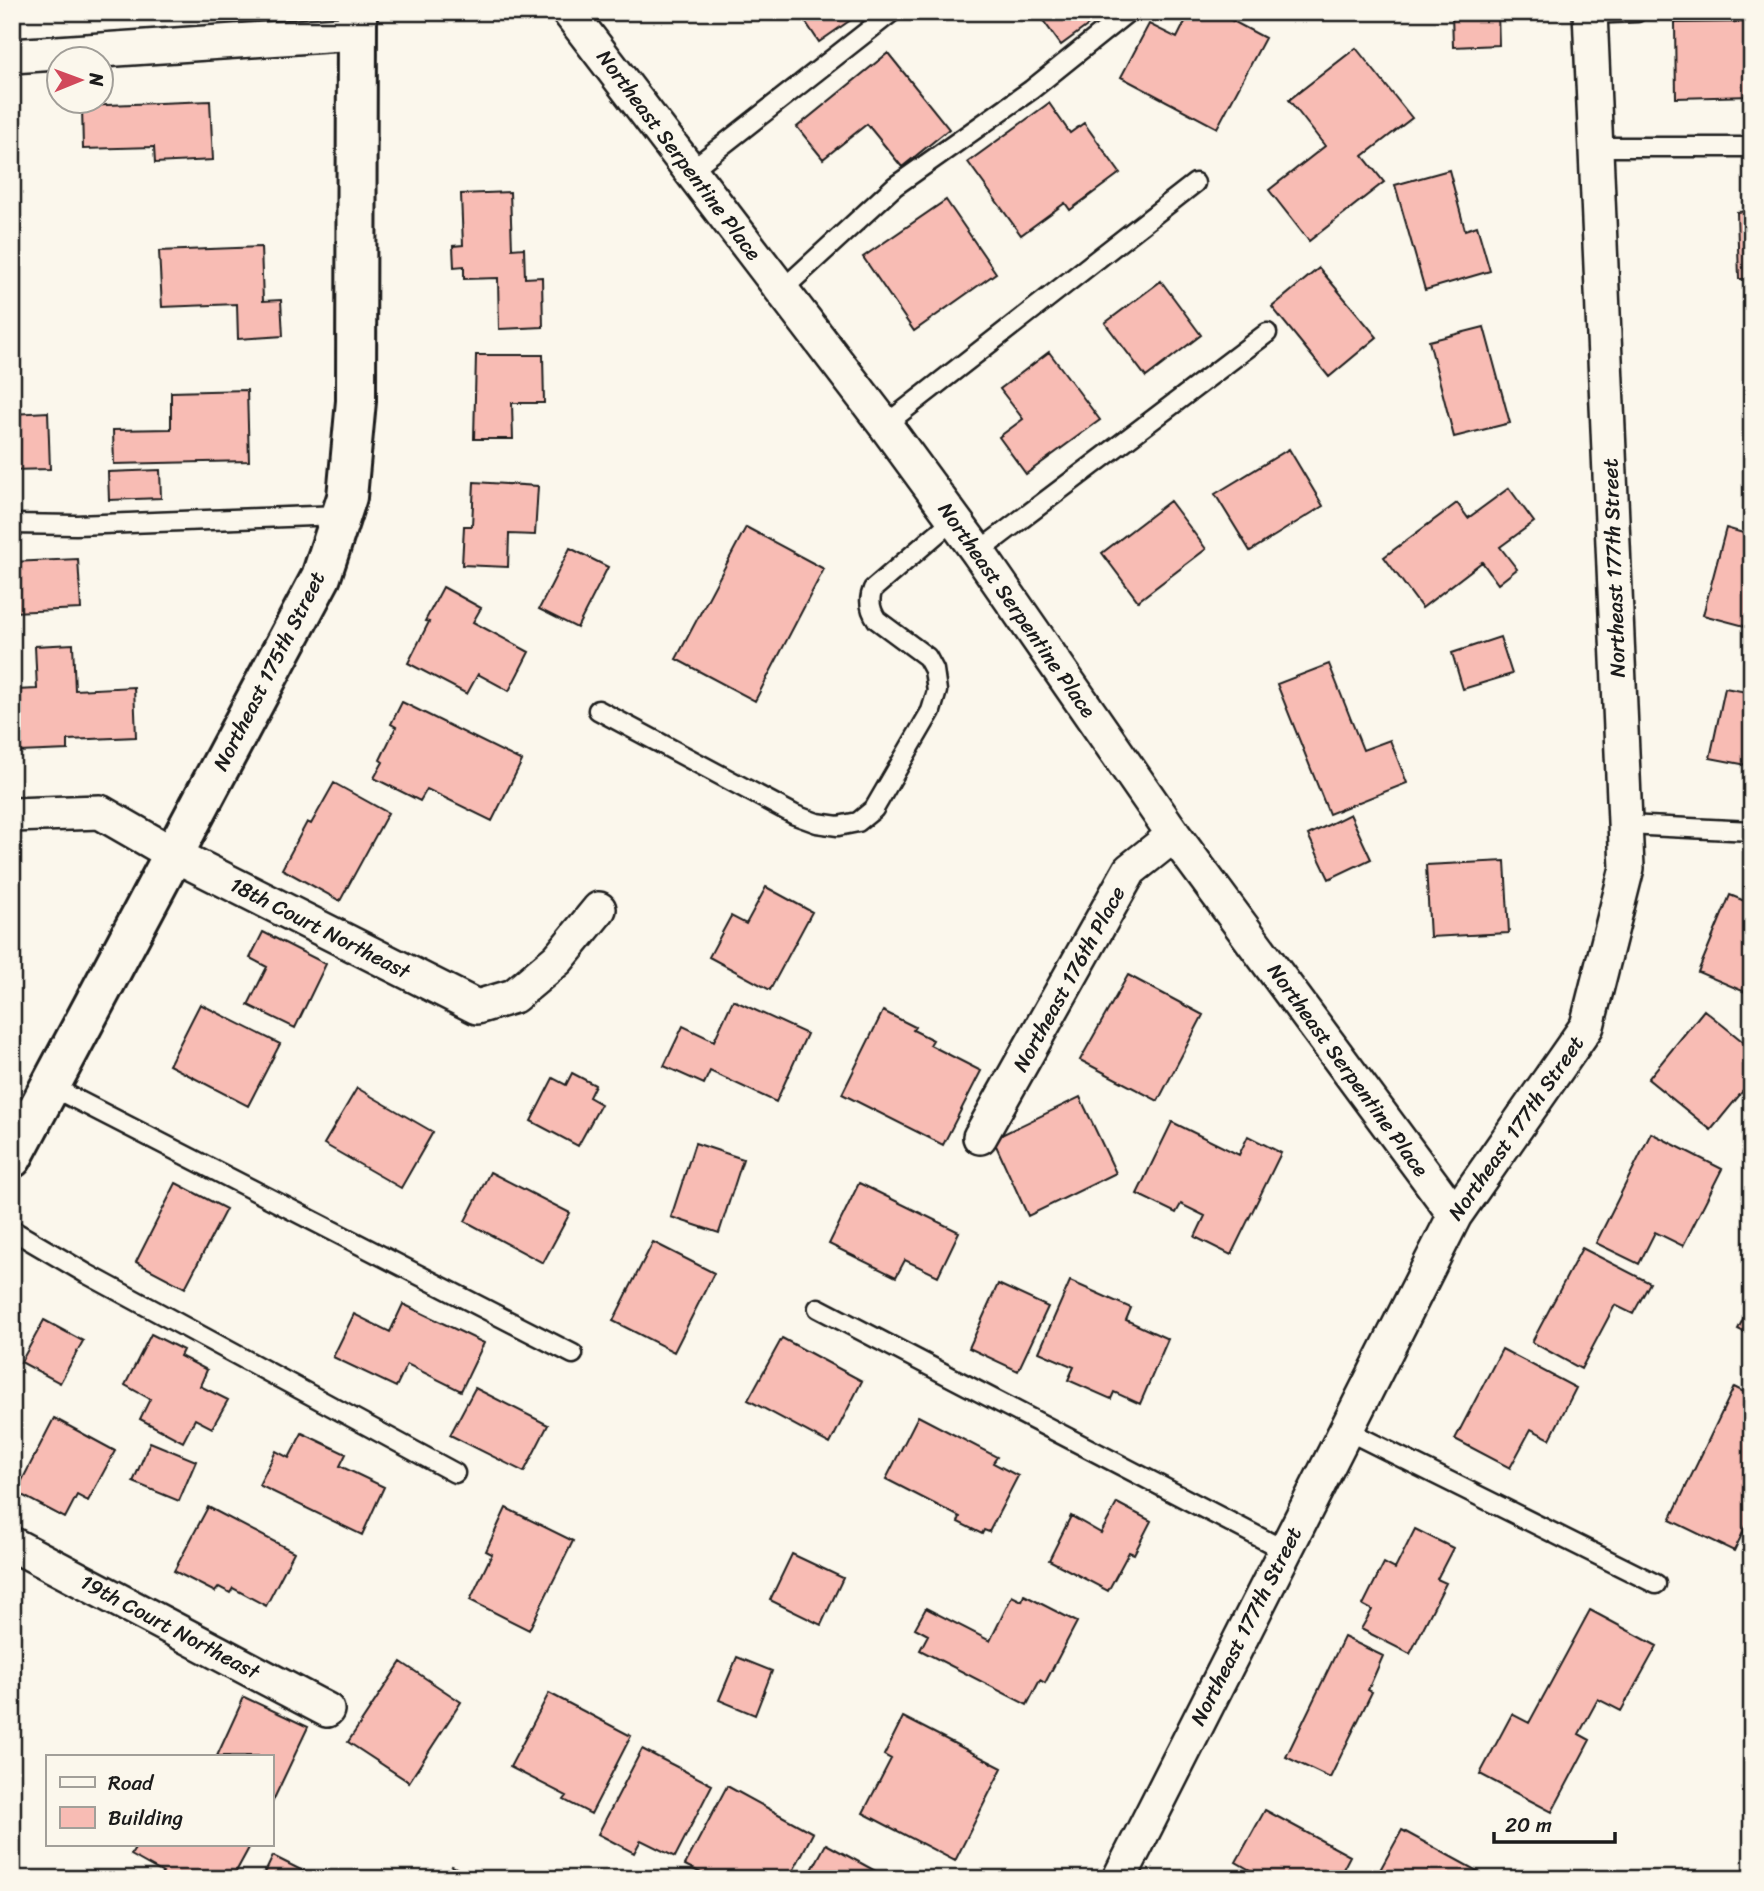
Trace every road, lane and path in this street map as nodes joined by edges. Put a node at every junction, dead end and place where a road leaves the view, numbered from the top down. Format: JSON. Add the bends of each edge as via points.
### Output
{"nodes":[{"id":1,"x":569,"y":12,"type":"edge"},
{"id":2,"x":892,"y":12,"type":"edge"},
{"id":3,"x":1128,"y":12,"type":"edge"},
{"id":4,"x":1637,"y":12,"type":"edge"},
{"id":5,"x":1590,"y":13,"type":"edge"},
{"id":6,"x":356,"y":22,"type":"edge"},
{"id":7,"x":12,"y":56,"type":"edge"},
{"id":8,"x":1596,"y":147,"type":"junction"},
{"id":9,"x":1752,"y":147,"type":"edge"},
{"id":10,"x":691,"y":170,"type":"junction"},
{"id":11,"x":1195,"y":183,"type":"dead end"},
{"id":12,"x":782,"y":290,"type":"junction"},
{"id":13,"x":1267,"y":333,"type":"dead end"},
{"id":14,"x":885,"y":425,"type":"junction"},
{"id":15,"x":340,"y":515,"type":"junction"},
{"id":16,"x":954,"y":519,"type":"junction"},
{"id":17,"x":12,"y":524,"type":"edge"},
{"id":18,"x":978,"y":552,"type":"junction"},
{"id":19,"x":598,"y":710,"type":"dead end"},
{"id":20,"x":12,"y":815,"type":"edge"},
{"id":21,"x":1626,"y":825,"type":"junction"},
{"id":22,"x":1752,"y":831,"type":"edge"},
{"id":23,"x":1174,"y":835,"type":"junction"},
{"id":24,"x":173,"y":854,"type":"junction"},
{"id":25,"x":599,"y":909,"type":"dead end"},
{"id":26,"x":52,"y":1087,"type":"junction"},
{"id":27,"x":980,"y":1137,"type":"dead end"},
{"id":28,"x":12,"y":1158,"type":"edge"},
{"id":29,"x":1455,"y":1215,"type":"junction"},
{"id":30,"x":12,"y":1230,"type":"edge"},
{"id":31,"x":818,"y":1308,"type":"dead end"},
{"id":32,"x":573,"y":1354,"type":"dead end"},
{"id":33,"x":1346,"y":1430,"type":"junction"},
{"id":34,"x":455,"y":1473,"type":"dead end"},
{"id":35,"x":12,"y":1544,"type":"edge"},
{"id":36,"x":1284,"y":1550,"type":"junction"},
{"id":37,"x":1656,"y":1584,"type":"dead end"},
{"id":38,"x":327,"y":1710,"type":"dead end"},
{"id":39,"x":1119,"y":1879,"type":"edge"}],
"edges":[{"from":1,"to":10,"type":"street","name":"Northeast Serpentine Place"},
{"from":2,"to":10,"type":"lane"},
{"from":3,"to":12,"type":"lane","via":[[1031,90],[895,186]]},
{"from":4,"to":5,"type":"lane"},
{"from":5,"to":8,"type":"street","name":"Northeast 177th Street"},
{"from":6,"to":7,"type":"street"},
{"from":6,"to":15,"type":"street","name":"Northeast 175th Street","via":[[356,401],[347,497]]},
{"from":8,"to":9,"type":"lane"},
{"from":8,"to":21,"type":"street","name":"Northeast 177th Street"},
{"from":10,"to":12,"type":"street","name":"Northeast Serpentine Place"},
{"from":11,"to":14,"type":"lane"},
{"from":12,"to":14,"type":"street","name":"Northeast Serpentine Place"},
{"from":13,"to":18,"type":"lane"},
{"from":14,"to":16,"type":"street","name":"Northeast Serpentine Place"},
{"from":15,"to":17,"type":"lane","via":[[76,526]]},
{"from":15,"to":24,"type":"street","name":"Northeast 175th Street","via":[[321,577]]},
{"from":16,"to":18,"type":"street","name":"Northeast Serpentine Place"},
{"from":16,"to":19,"type":"lane","via":[[873,589],[870,597],[877,620],[927,657],[937,691],[931,711],[874,809],[858,822],[838,826],[795,816]]},
{"from":18,"to":23,"type":"street","name":"Northeast Serpentine Place"},
{"from":20,"to":24,"type":"street","name":"18th Court Northeast","via":[[100,812]]},
{"from":21,"to":22,"type":"lane"},
{"from":21,"to":29,"type":"street","name":"Northeast 177th Street","via":[[1627,868],[1587,1026]]},
{"from":23,"to":27,"type":"street","name":"Northeast 176th Place","via":[[1130,870]]},
{"from":23,"to":29,"type":"street","name":"Northeast Serpentine Place"},
{"from":24,"to":25,"type":"street","name":"18th Court Northeast","via":[[477,1007],[514,996],[558,958]]},
{"from":24,"to":26,"type":"street","name":"Northeast 175th Street"},
{"from":26,"to":28,"type":"street","name":"Northeast 175th Street"},
{"from":26,"to":32,"type":"lane"},
{"from":29,"to":33,"type":"street","name":"Northeast 177th Street"},
{"from":30,"to":34,"type":"lane"},
{"from":31,"to":36,"type":"lane"},
{"from":33,"to":36,"type":"street","name":"Northeast 177th Street"},
{"from":33,"to":37,"type":"lane"},
{"from":35,"to":38,"type":"street","name":"19th Court Northeast"},
{"from":36,"to":39,"type":"street","name":"Northeast 177th Street"}]}
